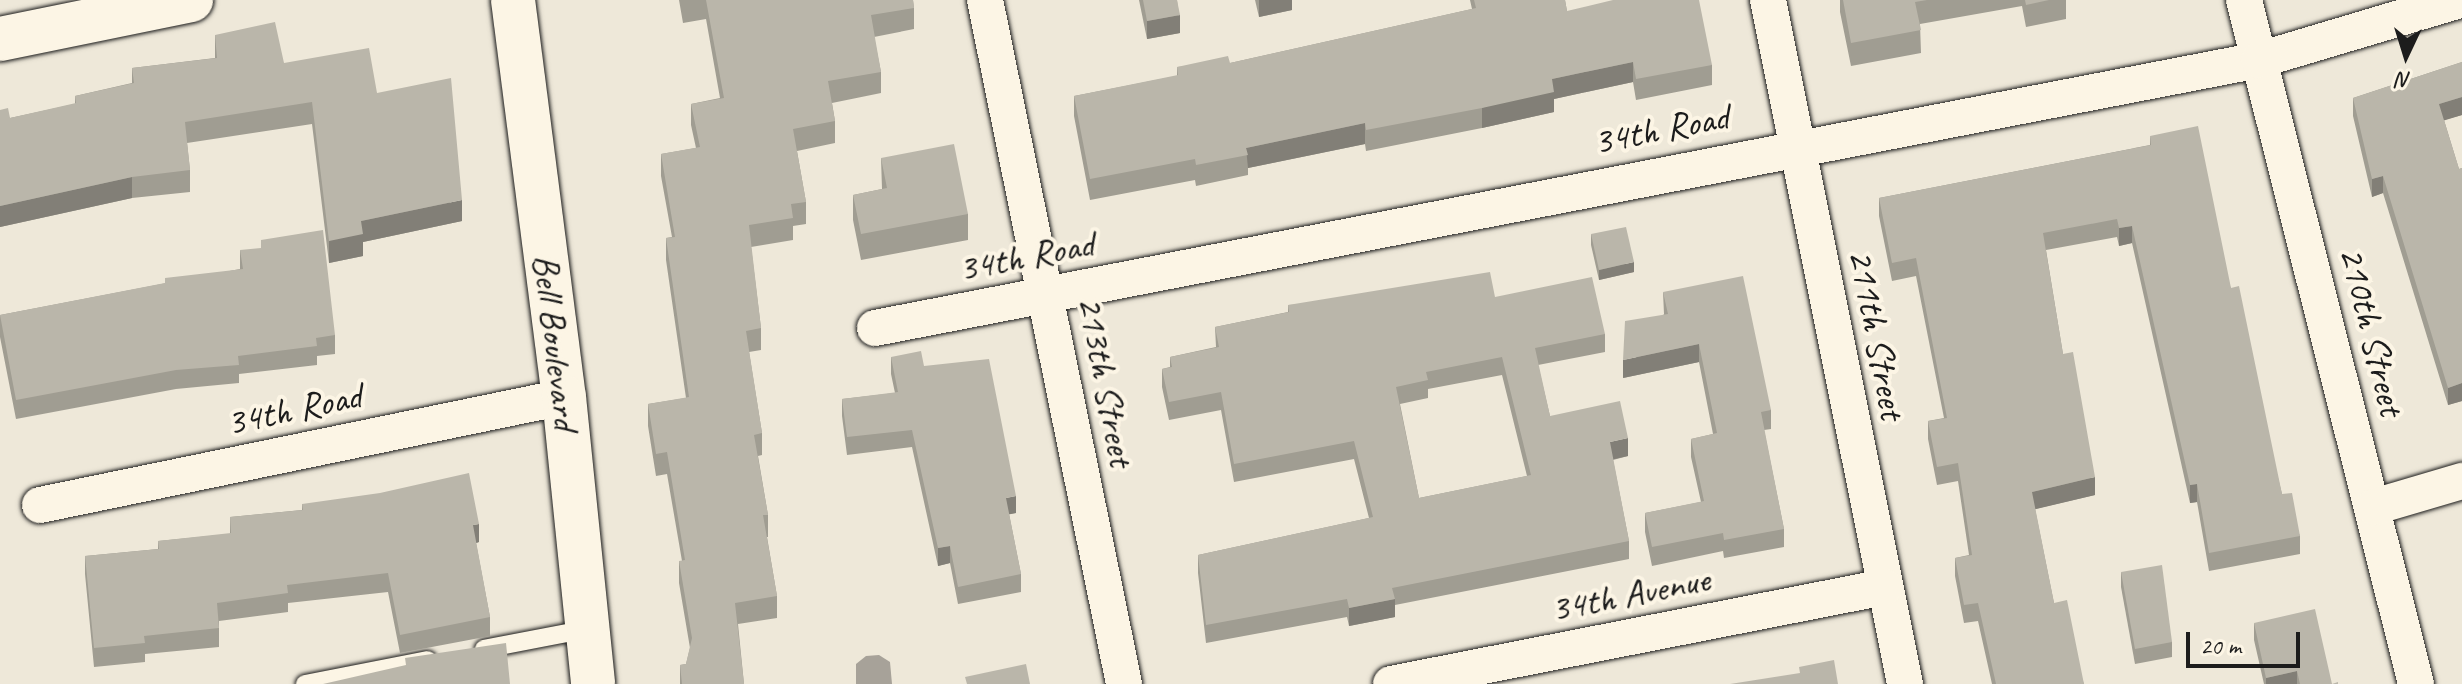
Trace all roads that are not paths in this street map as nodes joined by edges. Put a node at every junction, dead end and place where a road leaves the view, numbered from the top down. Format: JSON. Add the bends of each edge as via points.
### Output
{"nodes":[{"id":1,"x":191,"y":0,"type":"edge"},
{"id":2,"x":513,"y":0,"type":"edge"},
{"id":3,"x":985,"y":0,"type":"edge"},
{"id":4,"x":1768,"y":0,"type":"edge"},
{"id":5,"x":2244,"y":0,"type":"edge"},
{"id":6,"x":2460,"y":0,"type":"edge"},
{"id":7,"x":0,"y":39,"type":"edge"},
{"id":8,"x":2259,"y":60,"type":"junction"},
{"id":9,"x":1797,"y":145,"type":"junction"},
{"id":10,"x":1047,"y":294,"type":"junction"},
{"id":11,"x":875,"y":328,"type":"dead end"},
{"id":12,"x":564,"y":397,"type":"junction"},
{"id":13,"x":2462,"y":481,"type":"edge"},
{"id":14,"x":40,"y":505,"type":"dead end"},
{"id":15,"x":2374,"y":507,"type":"junction"},
{"id":16,"x":1885,"y":587,"type":"junction"},
{"id":17,"x":588,"y":629,"type":"junction"},
{"id":18,"x":305,"y":684,"type":"edge"},
{"id":19,"x":593,"y":684,"type":"edge"},
{"id":20,"x":1124,"y":684,"type":"edge"},
{"id":21,"x":1391,"y":684,"type":"edge"},
{"id":22,"x":1905,"y":684,"type":"edge"},
{"id":23,"x":2416,"y":684,"type":"edge"}],
"edges":[{"from":1,"to":7,"type":"street"},
{"from":2,"to":12,"type":"street","name":"Bell Boulevard"},
{"from":3,"to":10,"type":"street","name":"213th Street"},
{"from":4,"to":9,"type":"street","name":"211th Street"},
{"from":5,"to":8,"type":"street","name":"210th Street"},
{"from":6,"to":8,"type":"street","name":"34th Road"},
{"from":8,"to":9,"type":"street","name":"34th Road"},
{"from":8,"to":15,"type":"street","name":"210th Street"},
{"from":9,"to":10,"type":"street","name":"34th Road"},
{"from":9,"to":16,"type":"street","name":"211th Street"},
{"from":10,"to":11,"type":"street","name":"34th Road"},
{"from":10,"to":20,"type":"street","name":"213th Street"},
{"from":12,"to":14,"type":"street","name":"34th Road"},
{"from":12,"to":17,"type":"street","name":"Bell Boulevard"},
{"from":13,"to":15,"type":"street"},
{"from":15,"to":23,"type":"street","name":"210th Street"},
{"from":16,"to":21,"type":"street","name":"34th Avenue"},
{"from":16,"to":22,"type":"street","name":"211th Street"},
{"from":17,"to":18,"type":"lane"},
{"from":17,"to":19,"type":"street","name":"Bell Boulevard"}]}
